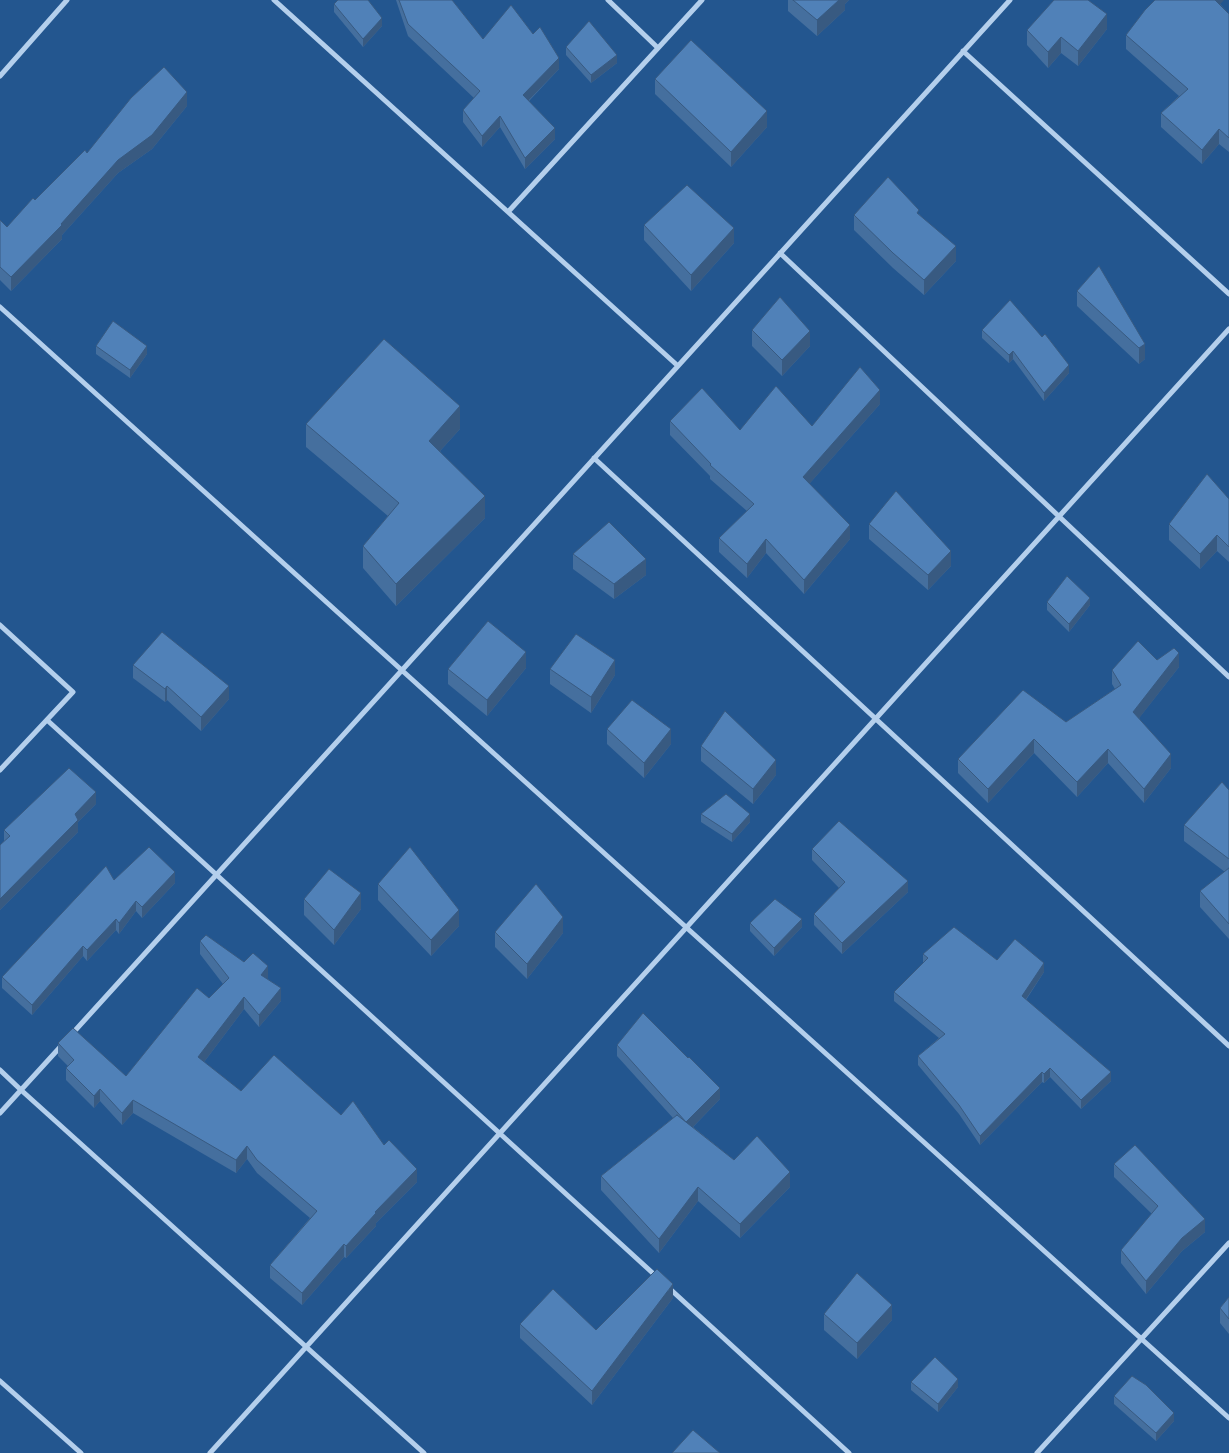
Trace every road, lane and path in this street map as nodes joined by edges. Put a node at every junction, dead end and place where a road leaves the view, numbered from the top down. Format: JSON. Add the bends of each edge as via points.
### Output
{"nodes":[{"id":1,"x":66,"y":0,"type":"edge"},
{"id":2,"x":274,"y":0,"type":"edge"},
{"id":3,"x":608,"y":0,"type":"edge"},
{"id":4,"x":702,"y":0,"type":"edge"},
{"id":5,"x":1010,"y":0,"type":"edge"},
{"id":6,"x":658,"y":48,"type":"junction"},
{"id":7,"x":963,"y":51,"type":"junction"},
{"id":8,"x":0,"y":76,"type":"edge"},
{"id":9,"x":508,"y":212,"type":"junction"},
{"id":10,"x":780,"y":253,"type":"junction"},
{"id":11,"x":1229,"y":294,"type":"edge"},
{"id":12,"x":0,"y":308,"type":"edge"},
{"id":13,"x":1229,"y":329,"type":"edge"},
{"id":14,"x":678,"y":366,"type":"junction"},
{"id":15,"x":594,"y":458,"type":"junction"},
{"id":16,"x":1059,"y":517,"type":"junction"},
{"id":17,"x":0,"y":625,"type":"edge"},
{"id":18,"x":402,"y":671,"type":"junction"},
{"id":19,"x":1229,"y":678,"type":"edge"},
{"id":20,"x":876,"y":719,"type":"junction"},
{"id":21,"x":47,"y":720,"type":"junction"},
{"id":22,"x":0,"y":770,"type":"edge"},
{"id":23,"x":216,"y":874,"type":"junction"},
{"id":24,"x":687,"y":928,"type":"junction"},
{"id":25,"x":1229,"y":1046,"type":"edge"},
{"id":26,"x":0,"y":1070,"type":"edge"},
{"id":27,"x":21,"y":1090,"type":"junction"},
{"id":28,"x":0,"y":1113,"type":"edge"},
{"id":29,"x":499,"y":1134,"type":"junction"},
{"id":30,"x":1229,"y":1243,"type":"edge"},
{"id":31,"x":660,"y":1280,"type":"edge"},
{"id":32,"x":667,"y":1287,"type":"edge"},
{"id":33,"x":1142,"y":1339,"type":"junction"},
{"id":34,"x":306,"y":1347,"type":"junction"},
{"id":35,"x":0,"y":1381,"type":"edge"},
{"id":36,"x":1229,"y":1418,"type":"edge"},
{"id":37,"x":80,"y":1453,"type":"edge"},
{"id":38,"x":210,"y":1453,"type":"edge"},
{"id":39,"x":424,"y":1453,"type":"edge"},
{"id":40,"x":849,"y":1453,"type":"edge"},
{"id":41,"x":1037,"y":1453,"type":"edge"}],
"edges":[{"from":1,"to":8,"type":"street"},
{"from":2,"to":9,"type":"street"},
{"from":3,"to":6,"type":"street"},
{"from":4,"to":6,"type":"street"},
{"from":5,"to":7,"type":"street"},
{"from":6,"to":9,"type":"street"},
{"from":7,"to":10,"type":"street"},
{"from":7,"to":11,"type":"street"},
{"from":9,"to":14,"type":"street"},
{"from":10,"to":14,"type":"street"},
{"from":10,"to":16,"type":"street"},
{"from":12,"to":18,"type":"street"},
{"from":13,"to":16,"type":"street"},
{"from":14,"to":15,"type":"street"},
{"from":15,"to":18,"type":"street"},
{"from":15,"to":20,"type":"street"},
{"from":16,"to":19,"type":"street"},
{"from":16,"to":20,"type":"street"},
{"from":17,"to":21,"type":"street","via":[[73,692]]},
{"from":18,"to":23,"type":"street"},
{"from":18,"to":24,"type":"street"},
{"from":20,"to":24,"type":"street"},
{"from":20,"to":25,"type":"street"},
{"from":21,"to":22,"type":"street"},
{"from":21,"to":23,"type":"street"},
{"from":23,"to":27,"type":"street"},
{"from":23,"to":29,"type":"street"},
{"from":24,"to":29,"type":"street"},
{"from":24,"to":33,"type":"street"},
{"from":26,"to":27,"type":"street"},
{"from":27,"to":28,"type":"street"},
{"from":27,"to":34,"type":"street"},
{"from":29,"to":31,"type":"street"},
{"from":29,"to":34,"type":"street"},
{"from":30,"to":33,"type":"street"},
{"from":32,"to":40,"type":"street"},
{"from":33,"to":36,"type":"street"},
{"from":33,"to":41,"type":"street"},
{"from":34,"to":38,"type":"street"},
{"from":34,"to":39,"type":"street"},
{"from":35,"to":37,"type":"street"}]}
